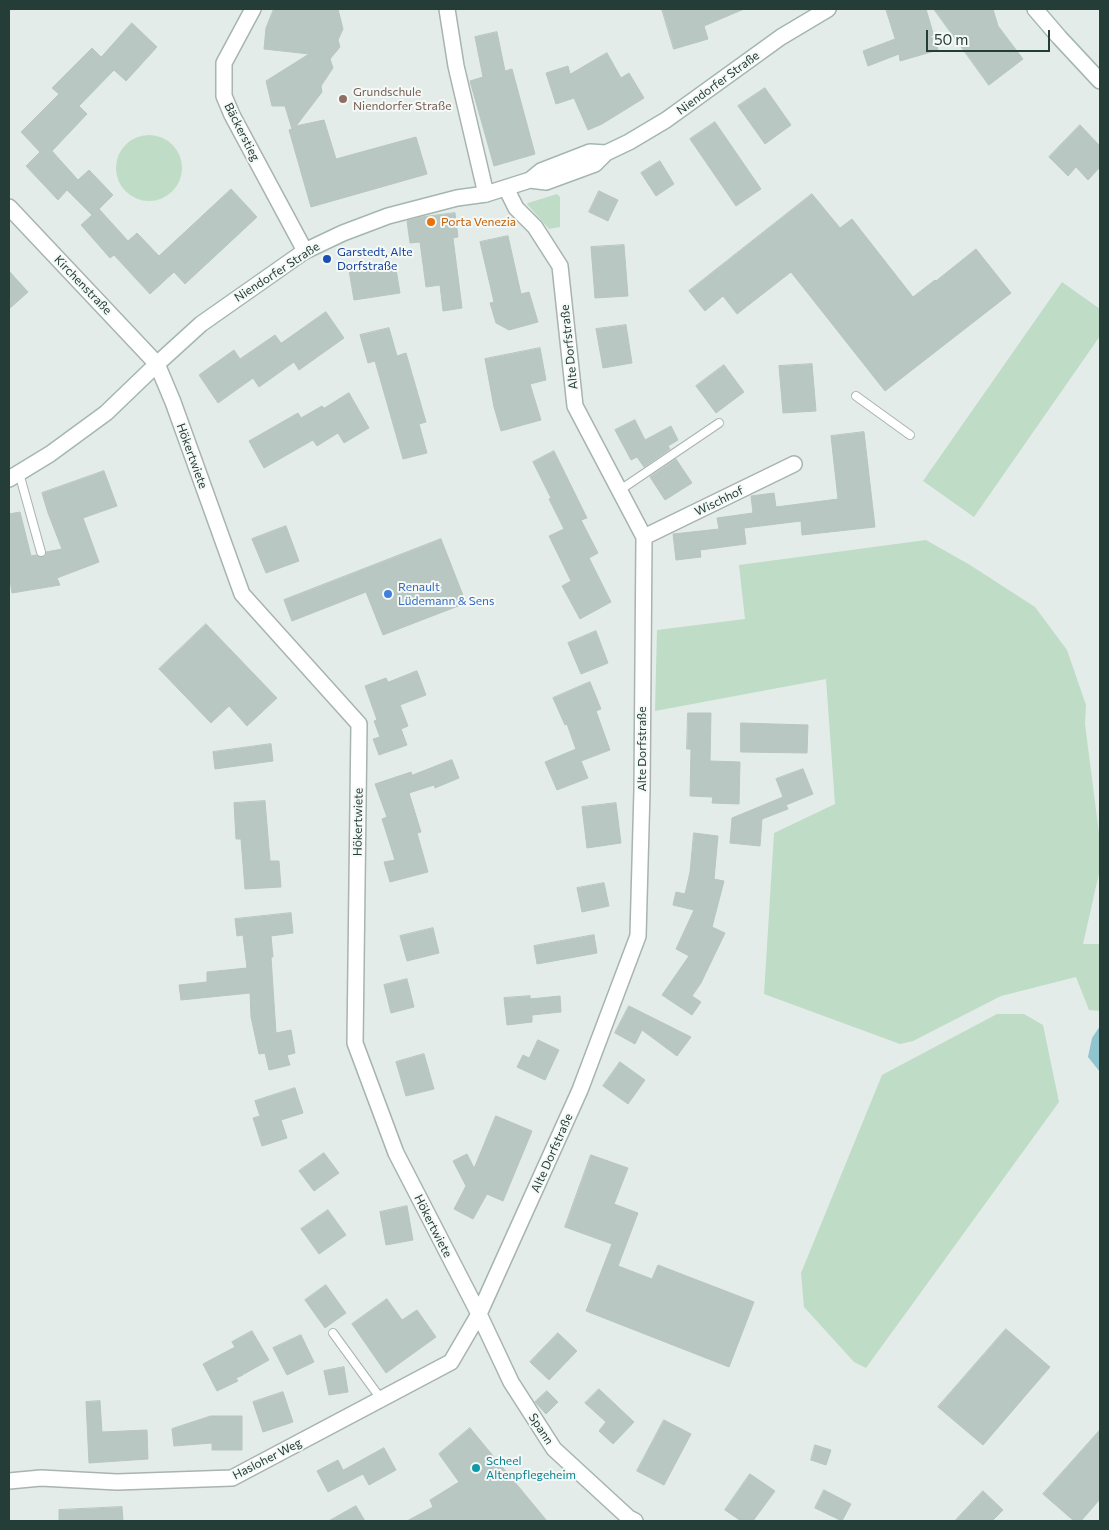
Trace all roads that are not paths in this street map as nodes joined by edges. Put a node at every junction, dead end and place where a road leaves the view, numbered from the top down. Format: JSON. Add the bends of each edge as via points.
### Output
{"nodes":[{"id":1,"x":253,"y":9,"type":"edge"},
{"id":2,"x":448,"y":9,"type":"edge"},
{"id":3,"x":828,"y":9,"type":"edge"},
{"id":4,"x":1035,"y":9,"type":"edge"},
{"id":5,"x":1100,"y":81,"type":"edge"},
{"id":6,"x":506,"y":188,"type":"junction"},
{"id":7,"x":486,"y":194,"type":"junction"},
{"id":8,"x":9,"y":207,"type":"edge"},
{"id":9,"x":305,"y":251,"type":"junction"},
{"id":10,"x":157,"y":364,"type":"junction"},
{"id":11,"x":856,"y":396,"type":"dead end"},
{"id":12,"x":719,"y":423,"type":"dead end"},
{"id":13,"x":910,"y":435,"type":"dead end"},
{"id":14,"x":794,"y":464,"type":"dead end"},
{"id":15,"x":14,"y":476,"type":"edge"},
{"id":16,"x":620,"y":490,"type":"junction"},
{"id":17,"x":644,"y":537,"type":"junction"},
{"id":18,"x":41,"y":552,"type":"dead end"},
{"id":19,"x":479,"y":1314,"type":"junction"},
{"id":20,"x":333,"y":1333,"type":"dead end"},
{"id":21,"x":381,"y":1399,"type":"junction"},
{"id":22,"x":9,"y":1481,"type":"edge"},
{"id":23,"x":631,"y":1520,"type":"edge"}],
"edges":[{"from":1,"to":9,"type":"street","name":"Bäckerstieg","via":[[224,63],[224,96]]},
{"from":2,"to":7,"type":"street","via":[[456,66]]},
{"from":3,"to":6,"type":"street","name":"Niendorfer Straße","via":[[781,37],[666,120],[629,142],[606,153],[590,152]]},
{"from":4,"to":5,"type":"street"},
{"from":6,"to":7,"type":"street","name":"Niendorfer Straße"},
{"from":6,"to":16,"type":"street","name":"Alte Dorfstraße","via":[[516,208],[535,227],[560,266],[576,406]]},
{"from":7,"to":9,"type":"street","name":"Niendorfer Straße","via":[[388,216]]},
{"from":8,"to":10,"type":"street","name":"Kirchenstraße"},
{"from":9,"to":10,"type":"street","name":"Niendorfer Straße","via":[[201,324]]},
{"from":10,"to":15,"type":"street","name":"Niendorfer Straße","via":[[106,413]]},
{"from":10,"to":19,"type":"street","name":"Hökertwiete","via":[[242,594],[359,724],[355,1043],[396,1153]]},
{"from":11,"to":13,"type":"lane"},
{"from":12,"to":16,"type":"lane"},
{"from":14,"to":17,"type":"street","name":"Wischhof"},
{"from":15,"to":18,"type":"lane"},
{"from":16,"to":17,"type":"street","name":"Alte Dorfstraße"},
{"from":17,"to":19,"type":"street","name":"Alte Dorfstraße","via":[[638,936],[580,1090]]},
{"from":19,"to":21,"type":"street","name":"Hasloher Weg","via":[[451,1362]]},
{"from":19,"to":23,"type":"street","name":"Spann","via":[[511,1382],[554,1449]]},
{"from":20,"to":21,"type":"lane"},
{"from":21,"to":22,"type":"street","name":"Hasloher Weg","via":[[232,1478],[117,1482],[41,1478]]}]}
